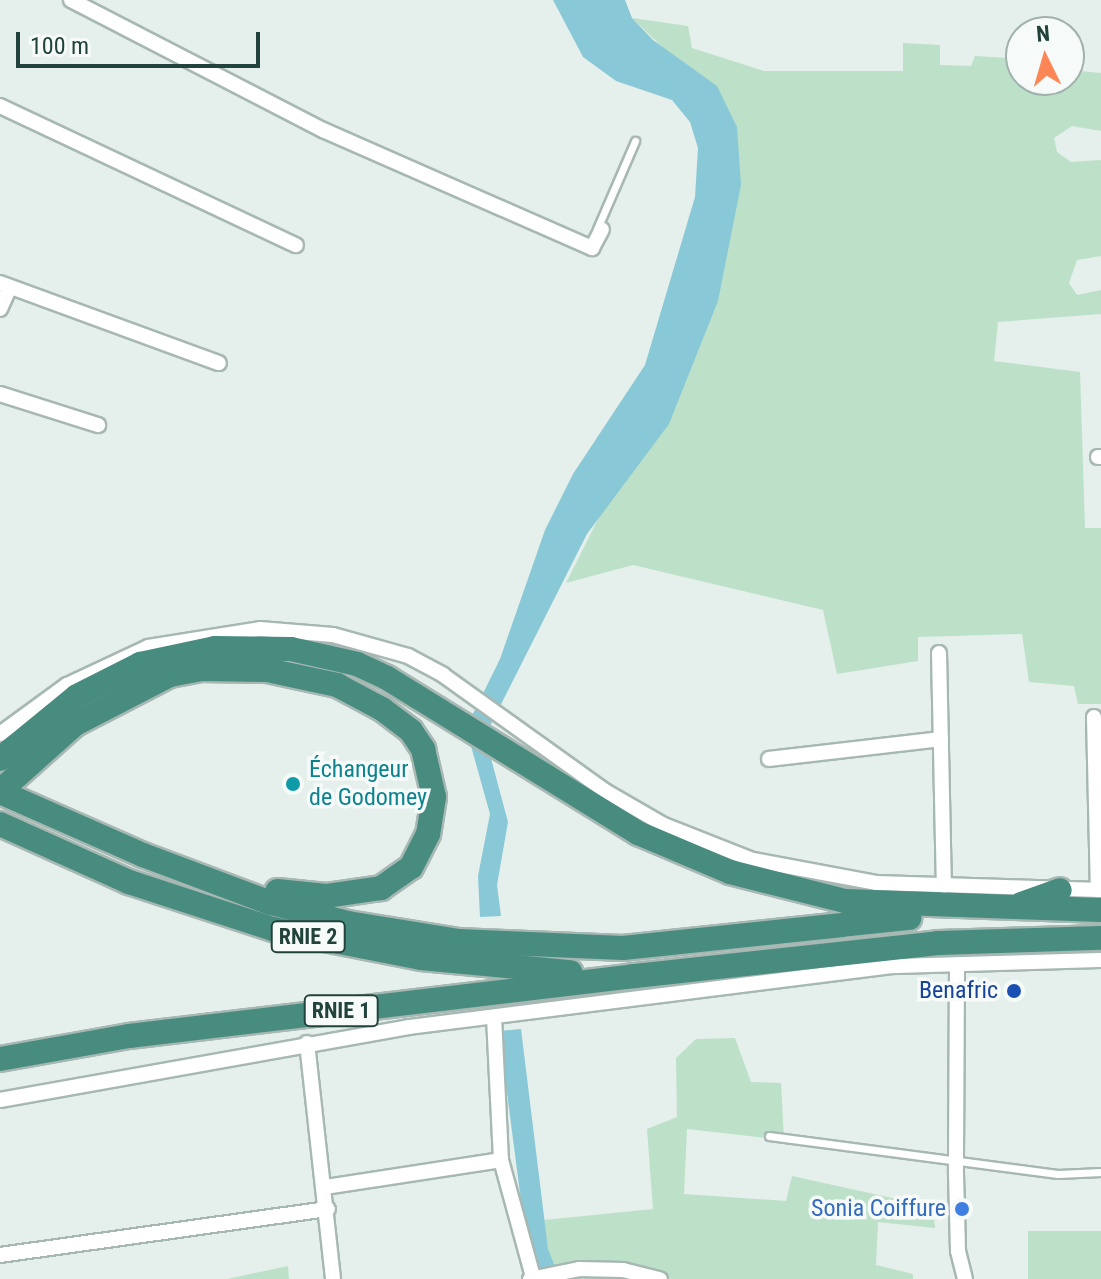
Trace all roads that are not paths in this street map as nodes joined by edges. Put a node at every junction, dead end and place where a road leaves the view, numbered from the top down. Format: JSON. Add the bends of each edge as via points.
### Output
{"nodes":[{"id":1,"x":71,"y":0,"type":"edge"},
{"id":2,"x":0,"y":106,"type":"edge"},
{"id":3,"x":635,"y":141,"type":"dead end"},
{"id":4,"x":602,"y":229,"type":"dead end"},
{"id":5,"x":296,"y":245,"type":"dead end"},
{"id":6,"x":590,"y":246,"type":"junction"},
{"id":7,"x":5,"y":285,"type":"edge"},
{"id":8,"x":0,"y":309,"type":"edge"},
{"id":9,"x":219,"y":363,"type":"dead end"},
{"id":10,"x":0,"y":394,"type":"edge"},
{"id":11,"x":98,"y":425,"type":"dead end"},
{"id":12,"x":939,"y":653,"type":"dead end"},
{"id":13,"x":1094,"y":717,"type":"dead end"},
{"id":14,"x":0,"y":734,"type":"edge"},
{"id":15,"x":941,"y":739,"type":"junction"},
{"id":16,"x":0,"y":759,"type":"edge"},
{"id":17,"x":769,"y":759,"type":"dead end"},
{"id":18,"x":0,"y":792,"type":"edge"},
{"id":19,"x":0,"y":824,"type":"edge"},
{"id":20,"x":213,"y":883,"type":"junction"},
{"id":21,"x":944,"y":886,"type":"junction"},
{"id":22,"x":1060,"y":890,"type":"junction"},
{"id":23,"x":1100,"y":897,"type":"edge"},
{"id":24,"x":1003,"y":910,"type":"junction"},
{"id":25,"x":1101,"y":938,"type":"edge"},
{"id":26,"x":1101,"y":960,"type":"edge"},
{"id":27,"x":957,"y":967,"type":"junction"},
{"id":28,"x":635,"y":976,"type":"junction"},
{"id":29,"x":494,"y":1017,"type":"junction"},
{"id":30,"x":307,"y":1043,"type":"junction"},
{"id":31,"x":0,"y":1059,"type":"edge"},
{"id":32,"x":0,"y":1100,"type":"edge"},
{"id":33,"x":769,"y":1136,"type":"dead end"},
{"id":34,"x":956,"y":1159,"type":"junction"},
{"id":35,"x":501,"y":1160,"type":"junction"},
{"id":36,"x":1101,"y":1172,"type":"edge"},
{"id":37,"x":325,"y":1187,"type":"junction"},
{"id":38,"x":328,"y":1209,"type":"junction"},
{"id":39,"x":0,"y":1255,"type":"edge"},
{"id":40,"x":531,"y":1278,"type":"edge"},
{"id":41,"x":333,"y":1279,"type":"edge"},
{"id":42,"x":660,"y":1279,"type":"edge"},
{"id":43,"x":965,"y":1279,"type":"edge"}],
"edges":[{"from":1,"to":6,"type":"street","via":[[323,130]]},
{"from":2,"to":5,"type":"street"},
{"from":3,"to":6,"type":"lane"},
{"from":4,"to":6,"type":"street"},
{"from":7,"to":8,"type":"street"},
{"from":7,"to":9,"type":"street"},
{"from":10,"to":11,"type":"street"},
{"from":12,"to":15,"type":"street"},
{"from":13,"to":23,"type":"street"},
{"from":14,"to":21,"type":"street","via":[[67,685],[121,658],[179,639],[260,629],[368,643],[408,656],[498,710],[605,791],[709,844],[802,872]]},
{"from":15,"to":17,"type":"street"},
{"from":15,"to":21,"type":"street"},
{"from":16,"to":24,"type":"highway","via":[[110,675],[179,652],[254,646],[357,664],[638,833],[766,883],[845,901]]},
{"from":18,"to":20,"type":"highway","name":"RNIE 2","number":"RNIE 2"},
{"from":18,"to":20,"type":"highway","via":[[75,724],[143,685],[201,669],[267,670],[337,685],[372,702],[411,731],[431,774],[434,797],[428,834],[411,867],[368,892],[299,895]]},
{"from":19,"to":28,"type":"highway","name":"RNIE 2","number":"RNIE 2","via":[[129,882],[273,929],[421,958]]},
{"from":20,"to":24,"type":"highway","name":"RNIE 2","number":"RNIE 2","via":[[348,923],[458,941],[557,949],[687,944]]},
{"from":21,"to":22,"type":"street"},
{"from":22,"to":23,"type":"street"},
{"from":22,"to":24,"type":"highway"},
{"from":23,"to":24,"type":"highway"},
{"from":25,"to":28,"type":"highway","number":"RNIE 1","via":[[938,943]]},
{"from":26,"to":27,"type":"street"},
{"from":27,"to":29,"type":"street","via":[[895,966]]},
{"from":27,"to":34,"type":"street"},
{"from":28,"to":31,"type":"highway","number":"RNIE 1","via":[[129,1036]]},
{"from":29,"to":30,"type":"street"},
{"from":29,"to":35,"type":"street"},
{"from":30,"to":32,"type":"street"},
{"from":30,"to":37,"type":"street"},
{"from":33,"to":34,"type":"lane"},
{"from":34,"to":36,"type":"lane","via":[[1067,1175]]},
{"from":34,"to":43,"type":"street","via":[[958,1251]]},
{"from":35,"to":37,"type":"street"},
{"from":35,"to":40,"type":"street"},
{"from":37,"to":38,"type":"street"},
{"from":38,"to":39,"type":"street"},
{"from":38,"to":41,"type":"street"},
{"from":40,"to":42,"type":"street","via":[[579,1269],[623,1270]]}]}
